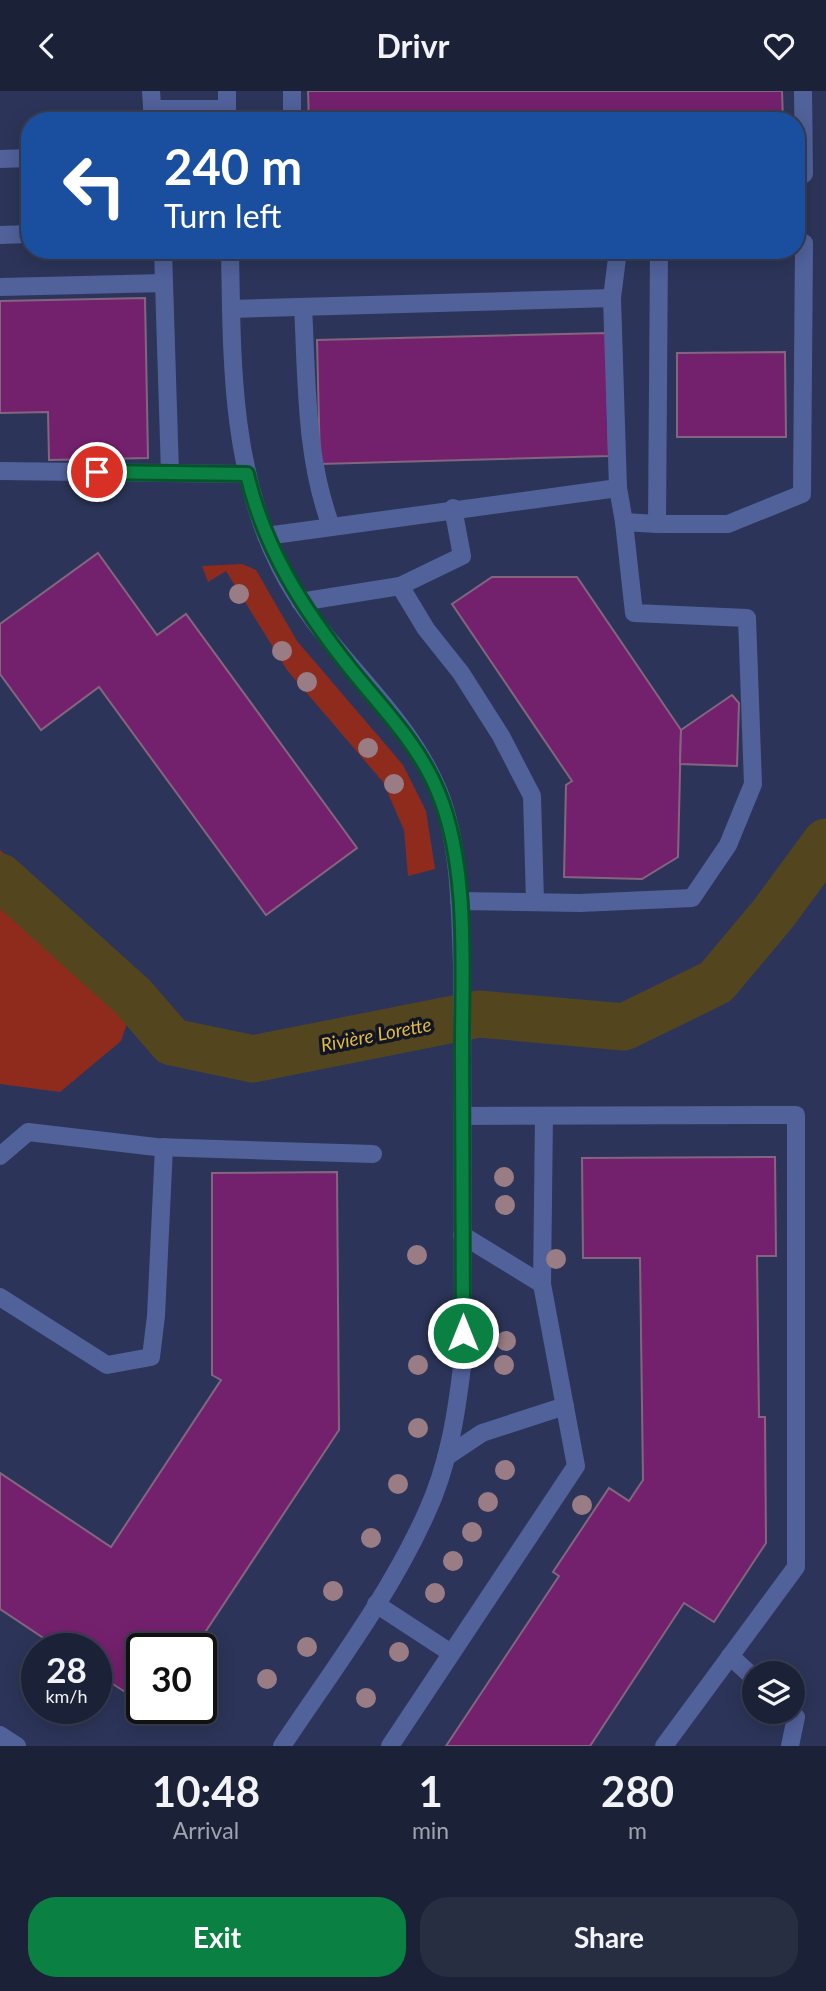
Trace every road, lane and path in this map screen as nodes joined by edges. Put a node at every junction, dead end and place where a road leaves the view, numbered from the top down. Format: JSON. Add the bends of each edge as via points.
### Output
{"nodes":[{"id":1,"x":292,"y":91,"type":"edge"},
{"id":2,"x":803,"y":91,"type":"edge"},
{"id":3,"x":152,"y":107,"type":"edge"},
{"id":4,"x":227,"y":107,"type":"edge"},
{"id":5,"x":292,"y":112,"type":"edge"},
{"id":6,"x":803,"y":112,"type":"edge"},
{"id":7,"x":21,"y":158,"type":"edge"},
{"id":8,"x":0,"y":159,"type":"edge"},
{"id":9,"x":21,"y":234,"type":"edge"},
{"id":10,"x":0,"y":235,"type":"edge"},
{"id":11,"x":163,"y":259,"type":"edge"},
{"id":12,"x":230,"y":259,"type":"edge"},
{"id":13,"x":617,"y":259,"type":"edge"},
{"id":14,"x":659,"y":259,"type":"edge"},
{"id":15,"x":804,"y":259,"type":"edge"},
{"id":16,"x":164,"y":283,"type":"junction"},
{"id":17,"x":0,"y":287,"type":"edge"},
{"id":18,"x":612,"y":298,"type":"junction"},
{"id":19,"x":303,"y":307,"type":"junction"},
{"id":20,"x":231,"y":309,"type":"junction"},
{"id":21,"x":0,"y":471,"type":"edge"},
{"id":22,"x":170,"y":473,"type":"junction"},
{"id":23,"x":247,"y":474,"type":"junction"},
{"id":24,"x":618,"y":488,"type":"junction"},
{"id":25,"x":453,"y":508,"type":"junction"},
{"id":26,"x":624,"y":522,"type":"junction"},
{"id":27,"x":657,"y":524,"type":"junction"},
{"id":28,"x":331,"y":526,"type":"junction"},
{"id":29,"x":266,"y":536,"type":"junction"},
{"id":30,"x":400,"y":586,"type":"junction"},
{"id":31,"x":300,"y":602,"type":"junction"},
{"id":32,"x":459,"y":901,"type":"junction"},
{"id":33,"x":535,"y":902,"type":"junction"},
{"id":34,"x":461,"y":1116,"type":"junction"},
{"id":35,"x":544,"y":1116,"type":"junction"},
{"id":36,"x":164,"y":1147,"type":"junction"},
{"id":37,"x":373,"y":1154,"type":"dead end"},
{"id":38,"x":0,"y":1156,"type":"edge"},
{"id":39,"x":462,"y":1235,"type":"junction"},
{"id":40,"x":542,"y":1284,"type":"junction"},
{"id":41,"x":0,"y":1297,"type":"edge"},
{"id":42,"x":565,"y":1406,"type":"junction"},
{"id":43,"x":446,"y":1457,"type":"junction"},
{"id":44,"x":376,"y":1604,"type":"junction"},
{"id":45,"x":451,"y":1653,"type":"junction"},
{"id":46,"x":730,"y":1656,"type":"junction"},
{"id":47,"x":742,"y":1667,"type":"edge"},
{"id":48,"x":795,"y":1724,"type":"edge"},
{"id":49,"x":0,"y":1735,"type":"edge"},
{"id":50,"x":17,"y":1746,"type":"edge"},
{"id":51,"x":282,"y":1746,"type":"edge"},
{"id":52,"x":390,"y":1746,"type":"edge"},
{"id":53,"x":664,"y":1746,"type":"edge"},
{"id":54,"x":790,"y":1746,"type":"edge"}],
"edges":[{"from":1,"to":5,"type":"street"},
{"from":2,"to":6,"type":"street"},
{"from":3,"to":4,"type":"street"},
{"from":7,"to":8,"type":"street"},
{"from":9,"to":10,"type":"street"},
{"from":11,"to":16,"type":"street"},
{"from":12,"to":20,"type":"street"},
{"from":13,"to":18,"type":"street"},
{"from":14,"to":27,"type":"street"},
{"from":15,"to":27,"type":"street","via":[[802,494],[728,524]]},
{"from":16,"to":17,"type":"street"},
{"from":16,"to":22,"type":"street"},
{"from":18,"to":19,"type":"street"},
{"from":18,"to":24,"type":"street"},
{"from":19,"to":20,"type":"street"},
{"from":19,"to":28,"type":"street","via":[[319,492]]},
{"from":20,"to":23,"type":"street","via":[[233,385]]},
{"from":21,"to":22,"type":"street"},
{"from":22,"to":23,"type":"street"},
{"from":23,"to":29,"type":"street"},
{"from":24,"to":25,"type":"street"},
{"from":24,"to":26,"type":"street"},
{"from":25,"to":28,"type":"street"},
{"from":25,"to":30,"type":"street","via":[[463,556]]},
{"from":26,"to":27,"type":"street"},
{"from":26,"to":33,"type":"street","via":[[634,613],[747,618],[752,785],[728,845],[692,898]]},
{"from":28,"to":29,"type":"street"},
{"from":29,"to":31,"type":"street"},
{"from":30,"to":31,"type":"street"},
{"from":30,"to":33,"type":"street","via":[[501,736],[532,796]]},
{"from":31,"to":32,"type":"street","via":[[423,760],[450,827]]},
{"from":32,"to":33,"type":"street"},
{"from":32,"to":34,"type":"street"},
{"from":34,"to":35,"type":"street"},
{"from":34,"to":39,"type":"street"},
{"from":35,"to":40,"type":"street"},
{"from":35,"to":46,"type":"street","via":[[796,1115],[796,1567]]},
{"from":36,"to":37,"type":"street"},
{"from":36,"to":38,"type":"street","via":[[29,1132]]},
{"from":36,"to":41,"type":"street","via":[[151,1357],[107,1365]]},
{"from":39,"to":40,"type":"street"},
{"from":39,"to":43,"type":"street","via":[[463,1358],[458,1409]]},
{"from":40,"to":42,"type":"street"},
{"from":42,"to":43,"type":"street","via":[[482,1433]]},
{"from":42,"to":45,"type":"street","via":[[576,1466]]},
{"from":43,"to":44,"type":"street","via":[[427,1513]]},
{"from":44,"to":45,"type":"street"},
{"from":44,"to":51,"type":"street"},
{"from":45,"to":52,"type":"street"},
{"from":46,"to":47,"type":"street"},
{"from":46,"to":53,"type":"street"},
{"from":48,"to":54,"type":"street"},
{"from":49,"to":50,"type":"street"}]}
